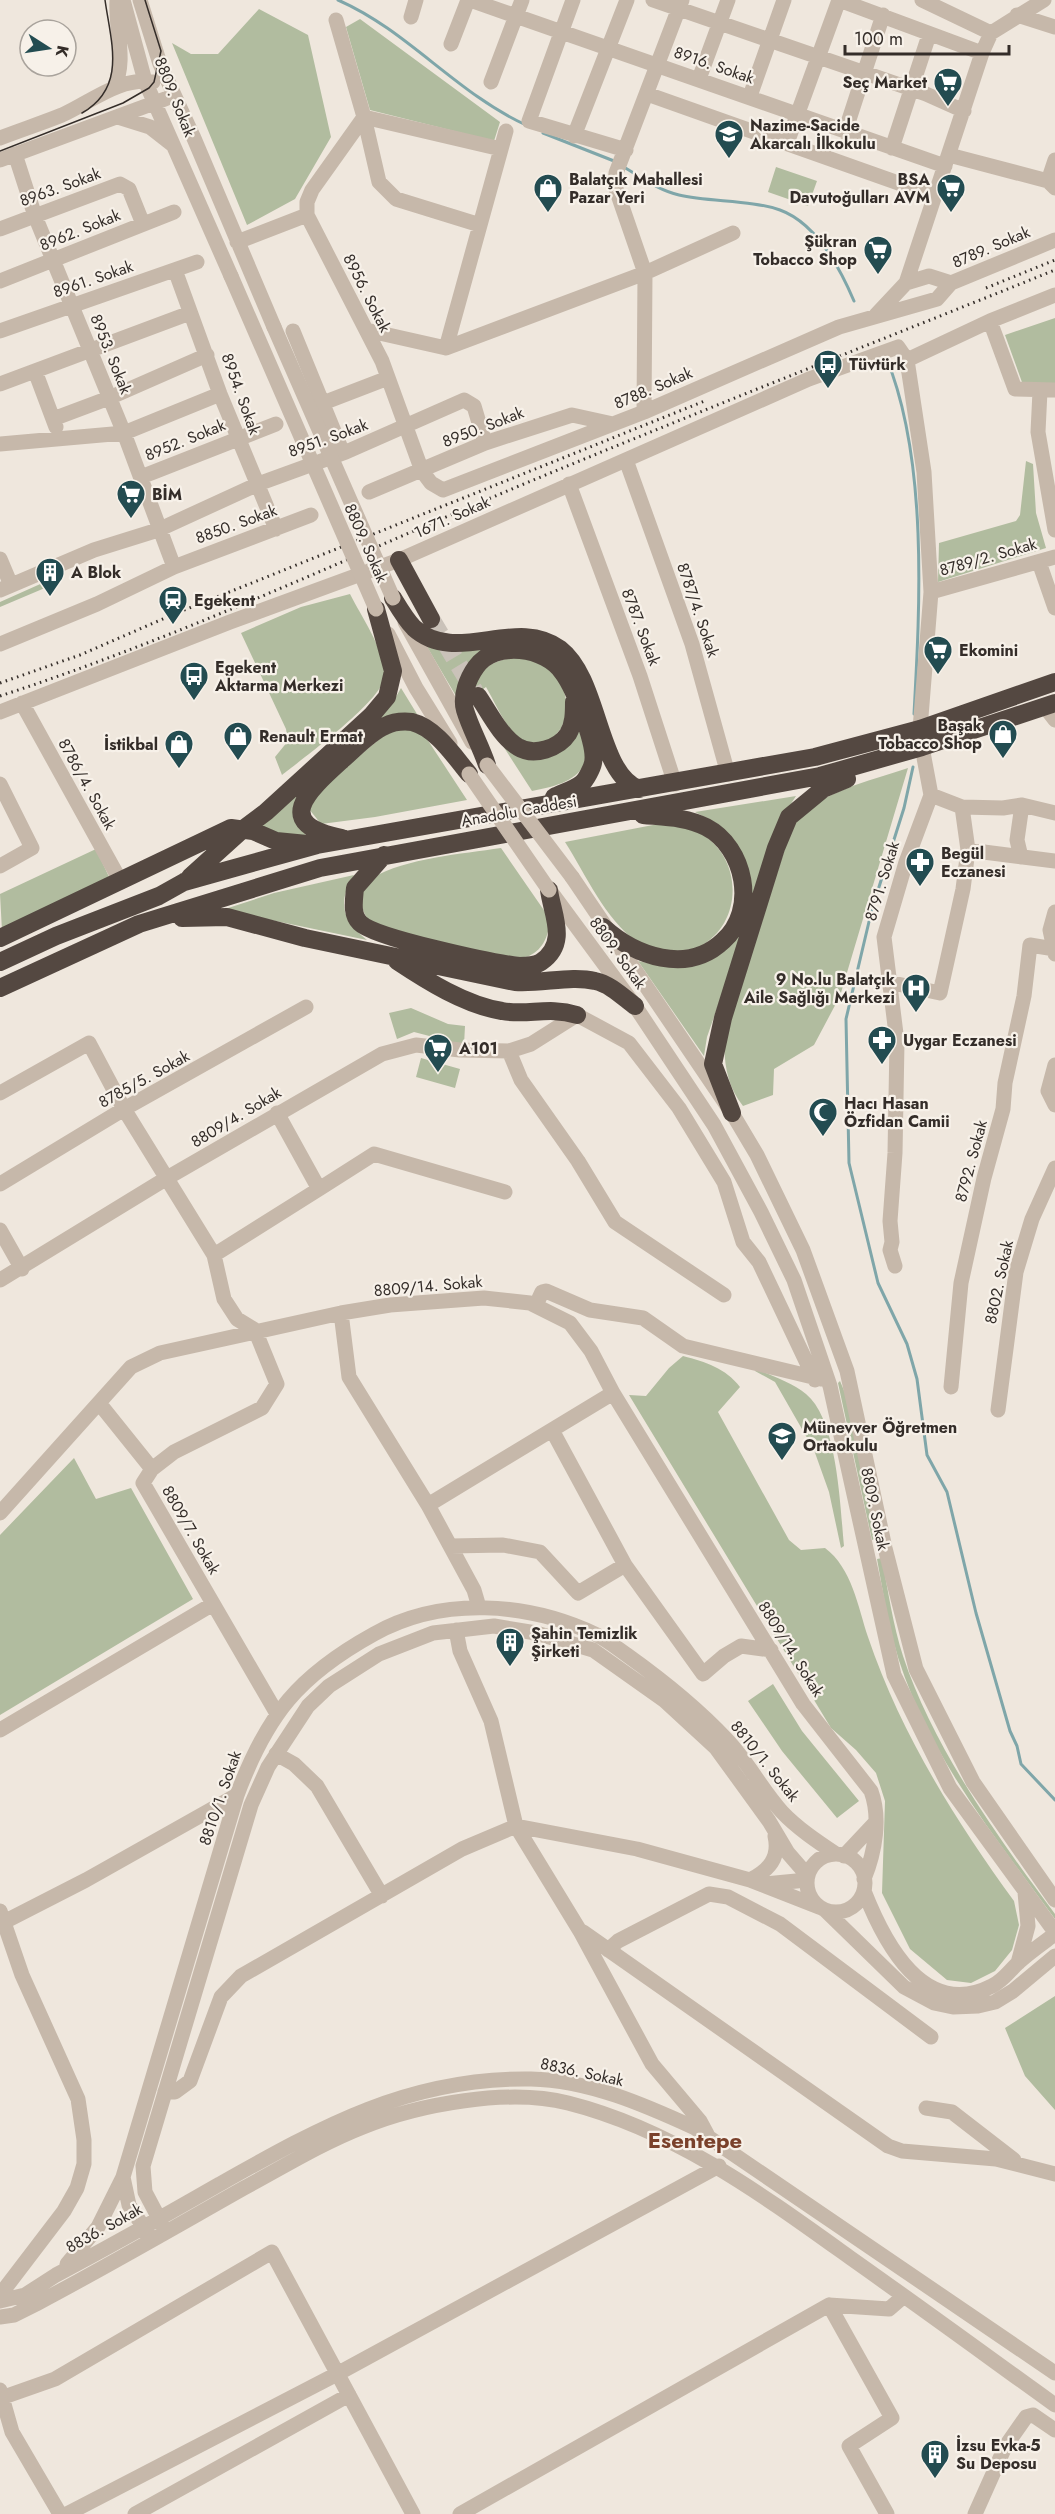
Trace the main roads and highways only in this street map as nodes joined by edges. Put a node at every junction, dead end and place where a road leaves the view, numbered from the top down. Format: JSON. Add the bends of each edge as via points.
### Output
{"nodes":[{"id":1,"x":399,"y":560,"type":"road end"},
{"id":2,"x":393,"y":598,"type":"road end"},
{"id":3,"x":376,"y":609,"type":"road end"},
{"id":4,"x":431,"y":619,"type":"tunnel mouth"},
{"id":5,"x":1055,"y":682,"type":"edge"},
{"id":6,"x":478,"y":696,"type":"tunnel mouth"},
{"id":7,"x":574,"y":698,"type":"junction"},
{"id":8,"x":1052,"y":710,"type":"edge"},
{"id":9,"x":922,"y":747,"type":"junction"},
{"id":10,"x":487,"y":765,"type":"road end"},
{"id":11,"x":469,"y":774,"type":"road end"},
{"id":12,"x":639,"y":789,"type":"junction"},
{"id":13,"x":539,"y":805,"type":"junction"},
{"id":14,"x":623,"y":813,"type":"junction"},
{"id":15,"x":242,"y":830,"type":"junction"},
{"id":16,"x":346,"y":839,"type":"junction"},
{"id":17,"x":317,"y":845,"type":"junction"},
{"id":18,"x":384,"y":855,"type":"junction"},
{"id":19,"x":184,"y":882,"type":"junction"},
{"id":20,"x":549,"y":890,"type":"road end"},
{"id":21,"x":139,"y":924,"type":"junction"},
{"id":22,"x":603,"y":927,"type":"road end"},
{"id":23,"x":0,"y":938,"type":"edge"},
{"id":24,"x":388,"y":955,"type":"junction"},
{"id":25,"x":0,"y":962,"type":"edge"},
{"id":26,"x":0,"y":988,"type":"edge"},
{"id":27,"x":634,"y":1006,"type":"road end"},
{"id":28,"x":577,"y":1015,"type":"road end"},
{"id":29,"x":732,"y":1113,"type":"road end"}],
"edges":[{"from":1,"to":4,"type":"highway"},
{"from":2,"to":12,"type":"highway","via":[[414,627],[450,643],[526,636],[558,648],[583,679],[616,768],[630,786]]},
{"from":3,"to":15,"type":"highway","via":[[393,671],[387,697],[371,716]]},
{"from":5,"to":12,"type":"highway","name":"Anadolu Caddesi","via":[[920,729],[815,757]]},
{"from":6,"to":7,"type":"highway","via":[[520,749],[540,751],[560,744],[569,733]]},
{"from":7,"to":10,"type":"highway","via":[[563,672],[548,659],[510,650],[488,656],[471,674],[464,696],[465,709]]},
{"from":7,"to":13,"type":"highway","via":[[590,737],[593,763],[583,782]]},
{"from":8,"to":9,"type":"highway","name":"Anadolu Caddesi"},
{"from":9,"to":14,"type":"highway","name":"Anadolu Caddesi","via":[[820,776]]},
{"from":9,"to":29,"type":"highway","via":[[823,789],[789,817],[723,1018],[713,1064]]},
{"from":11,"to":16,"type":"highway","via":[[422,726],[395,722],[381,728],[304,798],[302,816],[307,824]]},
{"from":12,"to":13,"type":"highway","name":"Anadolu Caddesi"},
{"from":13,"to":16,"type":"highway","name":"Anadolu Caddesi"},
{"from":14,"to":18,"type":"highway","name":"Anadolu Caddesi"},
{"from":14,"to":22,"type":"highway","via":[[685,819],[721,837],[741,870],[741,905],[723,942],[697,957],[646,954],[632,949]]},
{"from":15,"to":17,"type":"highway","via":[[276,841]]},
{"from":15,"to":19,"type":"highway"},
{"from":15,"to":23,"type":"highway","via":[[231,828]]},
{"from":16,"to":17,"type":"highway","name":"Anadolu Caddesi"},
{"from":17,"to":19,"type":"highway","name":"Anadolu Caddesi"},
{"from":18,"to":20,"type":"highway","via":[[355,888],[355,914],[366,928],[386,937],[508,964],[531,966],[550,952],[558,926]]},
{"from":18,"to":21,"type":"highway","name":"Anadolu Caddesi","via":[[320,868]]},
{"from":19,"to":25,"type":"highway","name":"Anadolu Caddesi"},
{"from":21,"to":24,"type":"highway","via":[[190,917],[227,918]]},
{"from":21,"to":26,"type":"highway","name":"Anadolu Caddesi"},
{"from":24,"to":27,"type":"highway","via":[[516,982],[596,981]]},
{"from":24,"to":28,"type":"highway","via":[[426,980],[502,1011],[562,1011]]}]}
